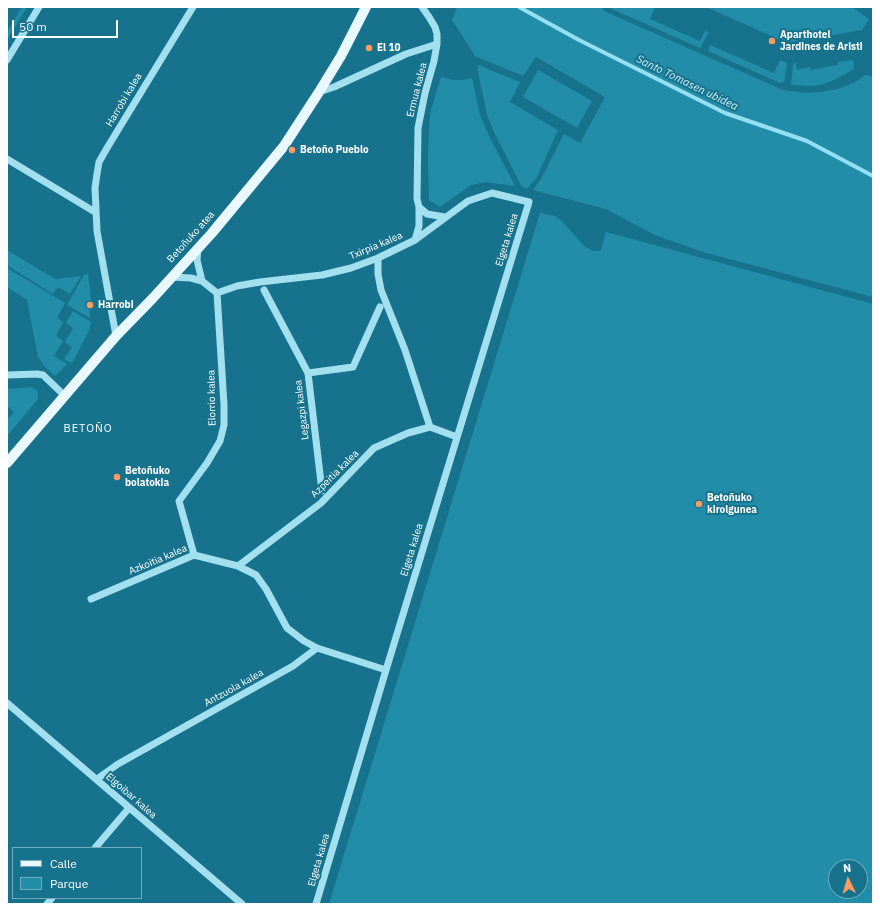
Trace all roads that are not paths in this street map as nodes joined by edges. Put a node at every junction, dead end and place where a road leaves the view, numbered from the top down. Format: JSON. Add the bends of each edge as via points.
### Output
{"nodes":[{"id":1,"x":39,"y":7,"type":"edge"},
{"id":2,"x":193,"y":7,"type":"edge"},
{"id":3,"x":366,"y":7,"type":"edge"},
{"id":4,"x":422,"y":7,"type":"edge"},
{"id":5,"x":437,"y":44,"type":"junction"},
{"id":6,"x":7,"y":60,"type":"edge"},
{"id":7,"x":319,"y":92,"type":"junction"},
{"id":8,"x":7,"y":159,"type":"edge"},
{"id":9,"x":529,"y":202,"type":"joint"},
{"id":10,"x":419,"y":207,"type":"junction"},
{"id":11,"x":95,"y":212,"type":"junction"},
{"id":12,"x":445,"y":217,"type":"junction"},
{"id":13,"x":415,"y":240,"type":"junction"},
{"id":14,"x":198,"y":248,"type":"junction"},
{"id":15,"x":378,"y":258,"type":"junction"},
{"id":16,"x":171,"y":277,"type":"junction"},
{"id":17,"x":202,"y":282,"type":"junction"},
{"id":18,"x":264,"y":290,"type":"dead end"},
{"id":19,"x":217,"y":293,"type":"junction"},
{"id":20,"x":380,"y":306,"type":"dead end"},
{"id":21,"x":116,"y":336,"type":"junction"},
{"id":22,"x":308,"y":373,"type":"junction"},
{"id":23,"x":7,"y":375,"type":"edge"},
{"id":24,"x":65,"y":396,"type":"junction"},
{"id":25,"x":430,"y":426,"type":"junction"},
{"id":26,"x":457,"y":437,"type":"junction"},
{"id":27,"x":7,"y":463,"type":"edge"},
{"id":28,"x":322,"y":491,"type":"dead end"},
{"id":29,"x":194,"y":555,"type":"junction"},
{"id":30,"x":238,"y":566,"type":"junction"},
{"id":31,"x":90,"y":599,"type":"dead end"},
{"id":32,"x":317,"y":648,"type":"junction"},
{"id":33,"x":386,"y":670,"type":"junction"},
{"id":34,"x":7,"y":703,"type":"edge"},
{"id":35,"x":96,"y":779,"type":"junction"},
{"id":36,"x":129,"y":808,"type":"junction"},
{"id":37,"x":96,"y":847,"type":"edge"},
{"id":38,"x":242,"y":904,"type":"edge"},
{"id":39,"x":316,"y":904,"type":"edge"}],
"edges":[{"from":1,"to":6,"type":"street"},
{"from":2,"to":11,"type":"street","name":"Harrobi kalea","via":[[100,162],[95,188]]},
{"from":3,"to":7,"type":"main road","name":"Betoñuko atea"},
{"from":4,"to":5,"type":"street","name":"Ermua kalea","via":[[435,28]]},
{"from":5,"to":7,"type":"street","via":[[406,54]]},
{"from":5,"to":10,"type":"street","name":"Ermua kalea","via":[[418,128]]},
{"from":7,"to":14,"type":"main road","name":"Betoñuko atea","via":[[284,146]]},
{"from":8,"to":11,"type":"street"},
{"from":9,"to":12,"type":"street","name":"Txirpia kalea","via":[[492,193],[468,201]]},
{"from":9,"to":26,"type":"street","name":"Elgeta kalea"},
{"from":10,"to":12,"type":"street","via":[[427,214]]},
{"from":10,"to":13,"type":"street","name":"Ermua kalea","via":[[419,226]]},
{"from":11,"to":21,"type":"street","name":"Harrobi kalea"},
{"from":12,"to":13,"type":"street","name":"Txirpia kalea"},
{"from":13,"to":15,"type":"street","name":"Txirpia kalea"},
{"from":14,"to":16,"type":"main road","name":"Betoñuko atea"},
{"from":14,"to":17,"type":"street","via":[[197,260]]},
{"from":15,"to":19,"type":"street","name":"Txirpia kalea","via":[[322,275],[260,282]]},
{"from":15,"to":25,"type":"street","via":[[381,290]]},
{"from":16,"to":17,"type":"street","via":[[191,278]]},
{"from":16,"to":21,"type":"main road","name":"Betoñuko atea"},
{"from":17,"to":19,"type":"street"},
{"from":18,"to":22,"type":"street","name":"Legazpi kalea"},
{"from":19,"to":29,"type":"street","name":"Elorrio kalea","via":[[224,425],[220,441],[179,501]]},
{"from":20,"to":22,"type":"street","via":[[353,367]]},
{"from":21,"to":24,"type":"main road","name":"Betoñuko atea"},
{"from":22,"to":28,"type":"street","name":"Legazpi kalea"},
{"from":23,"to":24,"type":"street","via":[[43,375]]},
{"from":24,"to":27,"type":"main road","name":"Betoñuko atea"},
{"from":25,"to":26,"type":"street"},
{"from":25,"to":30,"type":"street","name":"Azpeitia kalea","via":[[374,448],[321,503]]},
{"from":26,"to":33,"type":"street","name":"Elgeta kalea"},
{"from":29,"to":30,"type":"street","name":"Azkoitia kalea"},
{"from":29,"to":31,"type":"street","name":"Azkoitia kalea"},
{"from":30,"to":32,"type":"street","name":"Azkoitia kalea","via":[[256,575],[287,628],[304,642]]},
{"from":32,"to":33,"type":"street"},
{"from":32,"to":35,"type":"street","name":"Antzuola kalea","via":[[293,666],[118,764]]},
{"from":33,"to":39,"type":"street","name":"Elgeta kalea"},
{"from":34,"to":35,"type":"street","name":"Elgoibar kalea"},
{"from":35,"to":36,"type":"street","name":"Elgoibar kalea"},
{"from":36,"to":37,"type":"street"},
{"from":36,"to":38,"type":"street","name":"Elgoibar kalea"}]}
